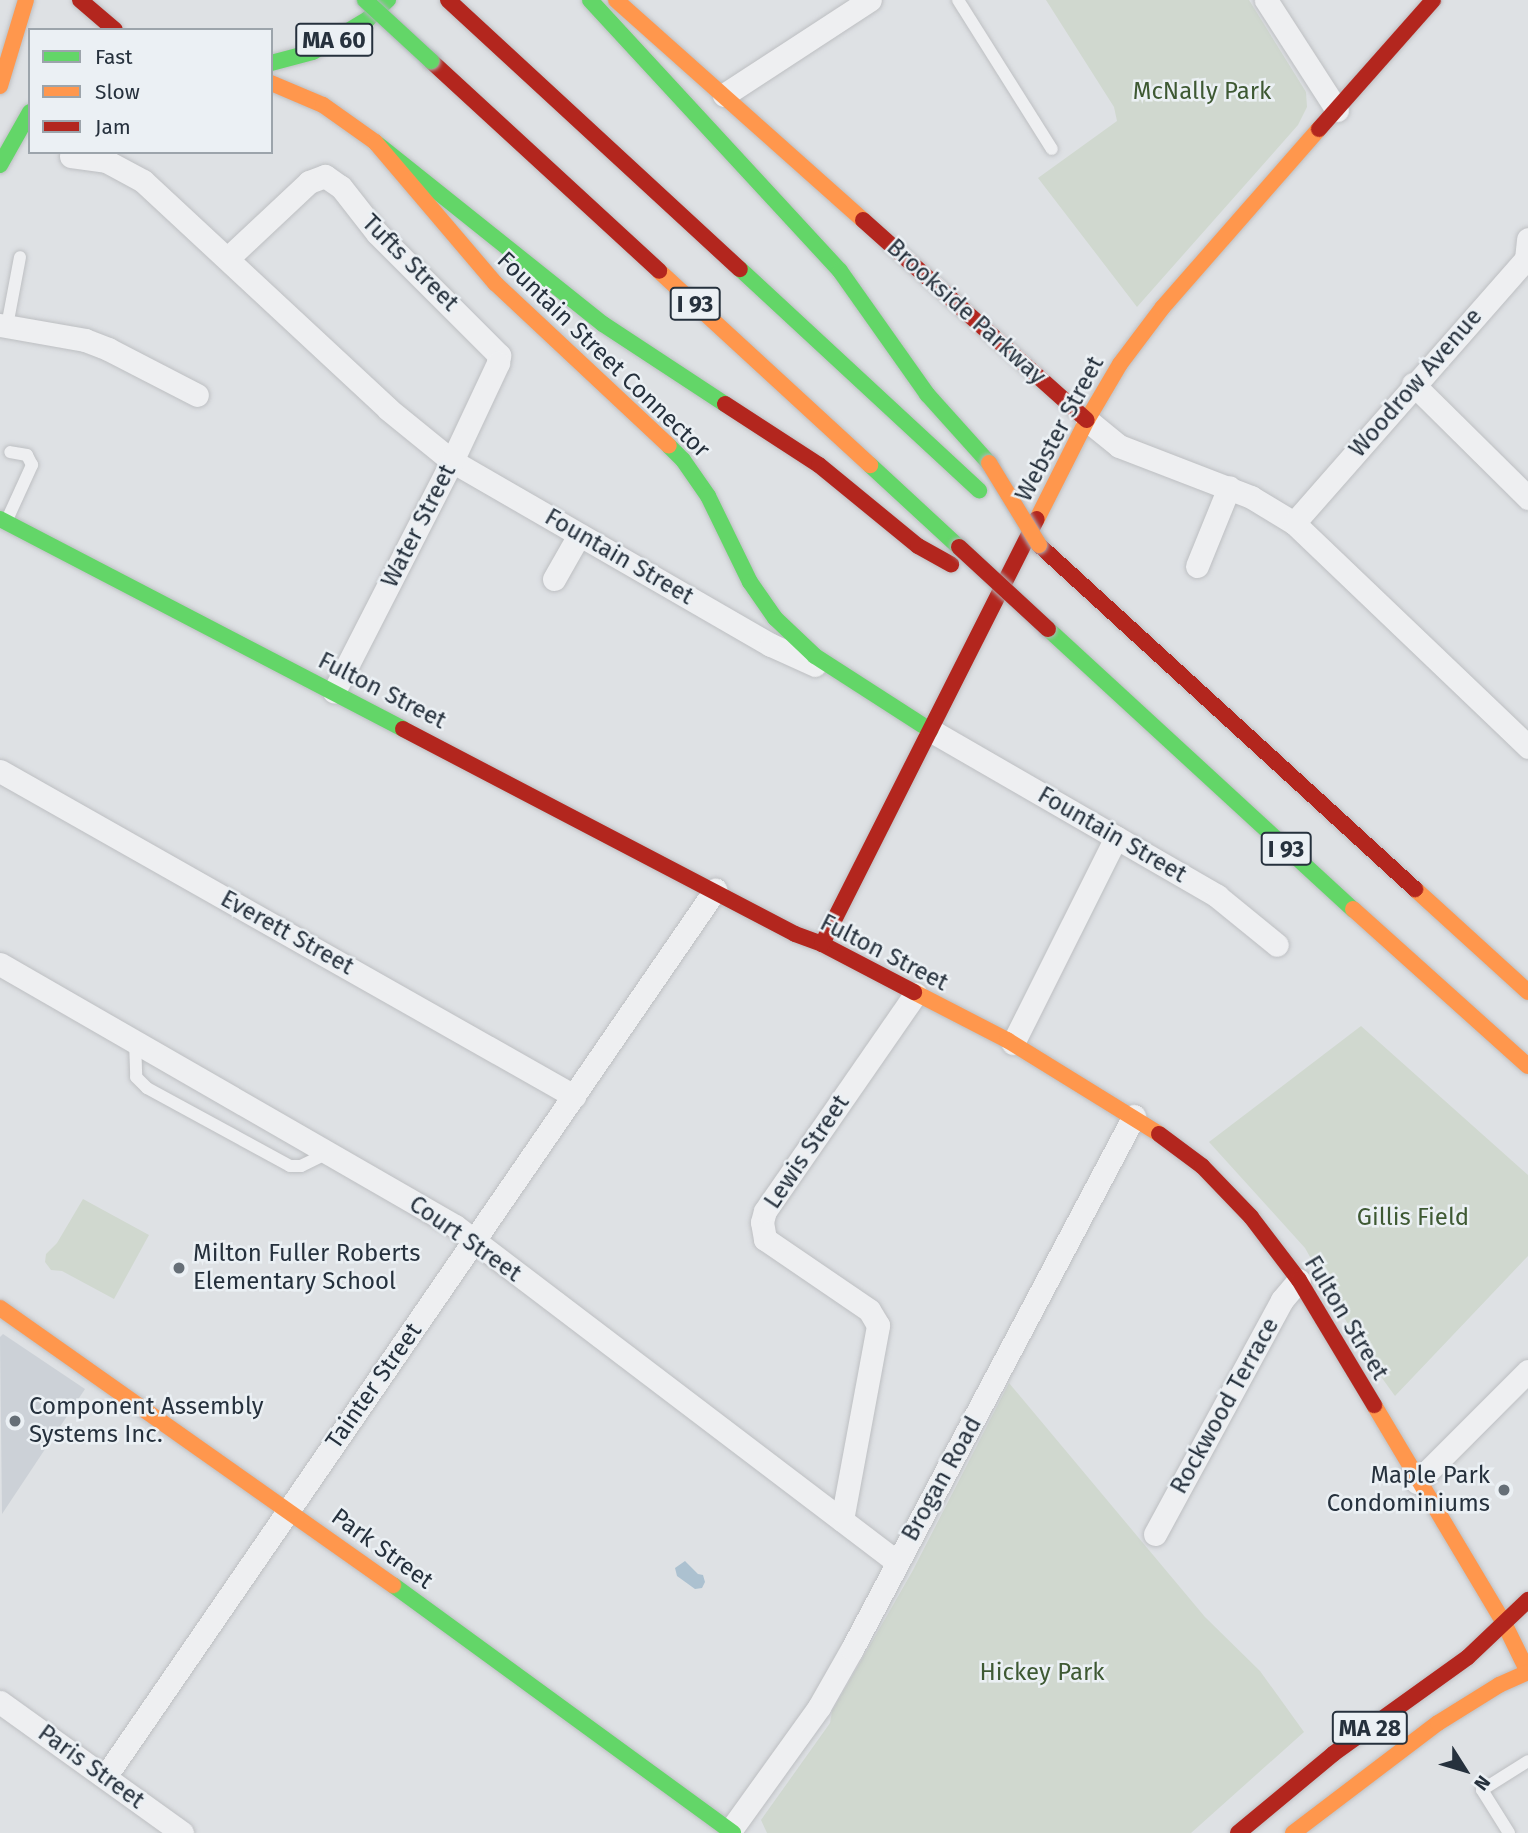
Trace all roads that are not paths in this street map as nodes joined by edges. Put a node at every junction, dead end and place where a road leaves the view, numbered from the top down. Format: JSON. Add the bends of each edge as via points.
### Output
{"nodes":[{"id":1,"x":26,"y":0,"type":"edge"},
{"id":2,"x":80,"y":0,"type":"edge"},
{"id":3,"x":365,"y":0,"type":"edge"},
{"id":4,"x":387,"y":0,"type":"edge"},
{"id":5,"x":448,"y":0,"type":"edge"},
{"id":6,"x":590,"y":0,"type":"edge"},
{"id":7,"x":616,"y":0,"type":"edge"},
{"id":8,"x":870,"y":0,"type":"edge"},
{"id":9,"x":958,"y":0,"type":"edge"},
{"id":10,"x":1266,"y":0,"type":"edge"},
{"id":11,"x":1433,"y":0,"type":"edge"},
{"id":12,"x":114,"y":28,"type":"edge"},
{"id":13,"x":273,"y":62,"type":"edge"},
{"id":14,"x":273,"y":84,"type":"edge"},
{"id":15,"x":0,"y":86,"type":"edge"},
{"id":16,"x":724,"y":95,"type":"junction"},
{"id":17,"x":1337,"y":110,"type":"junction"},
{"id":18,"x":28,"y":116,"type":"edge"},
{"id":19,"x":375,"y":142,"type":"junction"},
{"id":20,"x":1052,"y":149,"type":"dead end"},
{"id":21,"x":71,"y":156,"type":"dead end"},
{"id":22,"x":0,"y":165,"type":"edge"},
{"id":23,"x":1527,"y":253,"type":"edge"},
{"id":24,"x":20,"y":257,"type":"dead end"},
{"id":25,"x":229,"y":258,"type":"junction"},
{"id":26,"x":4,"y":326,"type":"edge"},
{"id":27,"x":499,"y":358,"type":"joint"},
{"id":28,"x":1413,"y":384,"type":"junction"},
{"id":29,"x":197,"y":395,"type":"dead end"},
{"id":30,"x":1087,"y":421,"type":"junction"},
{"id":31,"x":10,"y":452,"type":"dead end"},
{"id":32,"x":453,"y":461,"type":"junction"},
{"id":33,"x":1229,"y":487,"type":"junction"},
{"id":34,"x":1528,"y":498,"type":"edge"},
{"id":35,"x":3,"y":520,"type":"edge"},
{"id":36,"x":1294,"y":523,"type":"junction"},
{"id":37,"x":579,"y":536,"type":"junction"},
{"id":38,"x":1039,"y":545,"type":"junction"},
{"id":39,"x":1197,"y":566,"type":"dead end"},
{"id":40,"x":554,"y":579,"type":"dead end"},
{"id":41,"x":1013,"y":597,"type":"junction"},
{"id":42,"x":869,"y":689,"type":"junction"},
{"id":43,"x":334,"y":692,"type":"junction"},
{"id":44,"x":930,"y":730,"type":"junction"},
{"id":45,"x":1523,"y":732,"type":"edge"},
{"id":46,"x":0,"y":771,"type":"edge"},
{"id":47,"x":1116,"y":837,"type":"junction"},
{"id":48,"x":715,"y":890,"type":"junction"},
{"id":49,"x":822,"y":944,"type":"junction"},
{"id":50,"x":1277,"y":945,"type":"dead end"},
{"id":51,"x":0,"y":964,"type":"edge"},
{"id":52,"x":1528,"y":992,"type":"edge"},
{"id":53,"x":915,"y":994,"type":"junction"},
{"id":54,"x":135,"y":1041,"type":"junction"},
{"id":55,"x":1013,"y":1044,"type":"junction"},
{"id":56,"x":1528,"y":1066,"type":"edge"},
{"id":57,"x":574,"y":1096,"type":"junction"},
{"id":58,"x":1134,"y":1116,"type":"junction"},
{"id":59,"x":328,"y":1153,"type":"junction"},
{"id":60,"x":474,"y":1242,"type":"junction"},
{"id":61,"x":1299,"y":1280,"type":"junction"},
{"id":62,"x":0,"y":1308,"type":"edge"},
{"id":63,"x":1528,"y":1371,"type":"edge"},
{"id":64,"x":1418,"y":1482,"type":"junction"},
{"id":65,"x":289,"y":1509,"type":"junction"},
{"id":66,"x":842,"y":1520,"type":"junction"},
{"id":67,"x":1155,"y":1534,"type":"dead end"},
{"id":68,"x":897,"y":1562,"type":"junction"},
{"id":69,"x":1528,"y":1600,"type":"edge"},
{"id":70,"x":1504,"y":1623,"type":"junction"},
{"id":71,"x":1528,"y":1672,"type":"edge"},
{"id":72,"x":0,"y":1702,"type":"edge"},
{"id":73,"x":1528,"y":1760,"type":"edge"},
{"id":74,"x":104,"y":1777,"type":"junction"},
{"id":75,"x":731,"y":1832,"type":"edge"},
{"id":76,"x":182,"y":1833,"type":"edge"},
{"id":77,"x":1238,"y":1833,"type":"edge"},
{"id":78,"x":1293,"y":1833,"type":"edge"},
{"id":79,"x":1509,"y":1833,"type":"edge"}],
"edges":[{"from":1,"to":15,"type":"main road"},
{"from":2,"to":12,"type":"main road"},
{"from":3,"to":41,"type":"main road","number":"I 93","bridge":true},
{"from":4,"to":13,"type":"main road","number":"MA 60","via":[[368,19],[313,52]]},
{"from":5,"to":38,"type":"main road","number":"I 93","bridge":true},
{"from":6,"to":38,"type":"main road","bridge":true,"via":[[840,271],[927,394],[989,463]]},
{"from":7,"to":16,"type":"main road","name":"Brookside Parkway"},
{"from":8,"to":16,"type":"street"},
{"from":9,"to":20,"type":"lane"},
{"from":10,"to":17,"type":"street"},
{"from":11,"to":17,"type":"main road","name":"Webster Street"},
{"from":14,"to":19,"type":"main road","name":"Fountain Street Connector","via":[[323,105]]},
{"from":16,"to":30,"type":"main road","name":"Brookside Parkway"},
{"from":17,"to":30,"type":"main road","name":"Webster Street","via":[[1140,334]]},
{"from":18,"to":22,"type":"main road"},
{"from":19,"to":41,"type":"main road","bridge":true,"via":[[618,335],[819,465],[918,546]]},
{"from":19,"to":42,"type":"main road","name":"Fountain Street Connector","via":[[495,283],[683,460],[775,618],[815,656]]},
{"from":21,"to":25,"type":"street","name":"Fountain Street","via":[[106,161],[143,181]]},
{"from":23,"to":28,"type":"street","name":"Woodrow Avenue"},
{"from":24,"to":26,"type":"lane"},
{"from":25,"to":27,"type":"street","name":"Tufts Street","via":[[316,178],[325,176],[341,187],[377,233],[494,347]]},
{"from":25,"to":32,"type":"street","name":"Fountain Street","via":[[388,409]]},
{"from":26,"to":29,"type":"street","via":[[85,340]]},
{"from":27,"to":32,"type":"street","name":"Water Street"},
{"from":28,"to":34,"type":"street"},
{"from":28,"to":36,"type":"street","name":"Woodrow Avenue"},
{"from":30,"to":33,"type":"street","name":"Brookside Parkway","via":[[1119,446]]},
{"from":30,"to":44,"type":"main road","name":"Webster Street"},
{"from":31,"to":35,"type":"lane","via":[[27,455],[32,465]]},
{"from":32,"to":37,"type":"street","name":"Fountain Street"},
{"from":32,"to":43,"type":"street","name":"Water Street"},
{"from":33,"to":36,"type":"street","name":"Brookside Parkway"},
{"from":33,"to":39,"type":"street"},
{"from":35,"to":43,"type":"main road","name":"Fulton Street"},
{"from":36,"to":45,"type":"street","name":"Brookside Parkway"},
{"from":37,"to":40,"type":"street"},
{"from":37,"to":42,"type":"street","name":"Fountain Street","via":[[771,645]]},
{"from":38,"to":52,"type":"main road","number":"I 93"},
{"from":41,"to":56,"type":"main road","number":"I 93","bridge":true},
{"from":42,"to":44,"type":"main road","name":"Fountain Street"},
{"from":43,"to":48,"type":"main road","name":"Fulton Street"},
{"from":44,"to":47,"type":"street","name":"Fountain Street"},
{"from":44,"to":49,"type":"main road","name":"Webster Street"},
{"from":46,"to":57,"type":"street","name":"Everett Street"},
{"from":47,"to":50,"type":"street","name":"Fountain Street","via":[[1217,896]]},
{"from":47,"to":55,"type":"street"},
{"from":48,"to":49,"type":"main road","name":"Fulton Street"},
{"from":48,"to":57,"type":"street","name":"Tainter Street"},
{"from":49,"to":53,"type":"main road","name":"Fulton Street"},
{"from":51,"to":54,"type":"street","name":"Court Street"},
{"from":53,"to":55,"type":"main road","name":"Fulton Street"},
{"from":53,"to":66,"type":"street","name":"Lewis Street","via":[[765,1211],[762,1222],[761,1233],[769,1244],[869,1310],[878,1325]]},
{"from":54,"to":59,"type":"street","name":"Court Street"},
{"from":54,"to":59,"type":"lane","via":[[136,1077],[147,1088],[290,1166],[301,1167]]},
{"from":55,"to":58,"type":"main road","name":"Fulton Street"},
{"from":57,"to":60,"type":"street","name":"Tainter Street"},
{"from":58,"to":61,"type":"main road","name":"Fulton Street","via":[[1202,1166],[1251,1217]]},
{"from":58,"to":68,"type":"street","name":"Brogan Road"},
{"from":59,"to":60,"type":"street","name":"Court Street","via":[[455,1226]]},
{"from":60,"to":65,"type":"street","name":"Tainter Street"},
{"from":60,"to":66,"type":"street","name":"Court Street"},
{"from":61,"to":64,"type":"main road","name":"Fulton Street"},
{"from":61,"to":67,"type":"street","name":"Rockwood Terrace","via":[[1282,1300]]},
{"from":62,"to":65,"type":"main road","name":"Park Street"},
{"from":63,"to":64,"type":"street"},
{"from":64,"to":70,"type":"main road","name":"Fulton Street"},
{"from":65,"to":74,"type":"street","name":"Tainter Street"},
{"from":65,"to":75,"type":"main road","name":"Park Street"},
{"from":66,"to":68,"type":"street","name":"Court Street"},
{"from":68,"to":75,"type":"street","name":"Brogan Road","via":[[819,1707]]},
{"from":69,"to":70,"type":"main road","number":"MA 28"},
{"from":70,"to":71,"type":"main road","name":"Fulton Street"},
{"from":70,"to":77,"type":"main road","number":"MA 28","via":[[1468,1657],[1333,1754]]},
{"from":71,"to":78,"type":"main road","number":"MA 28","via":[[1438,1723]]},
{"from":72,"to":74,"type":"street","name":"Paris Street"},
{"from":73,"to":79,"type":"lane","via":[[1482,1790]]},
{"from":74,"to":76,"type":"street","name":"Paris Street"}]}
